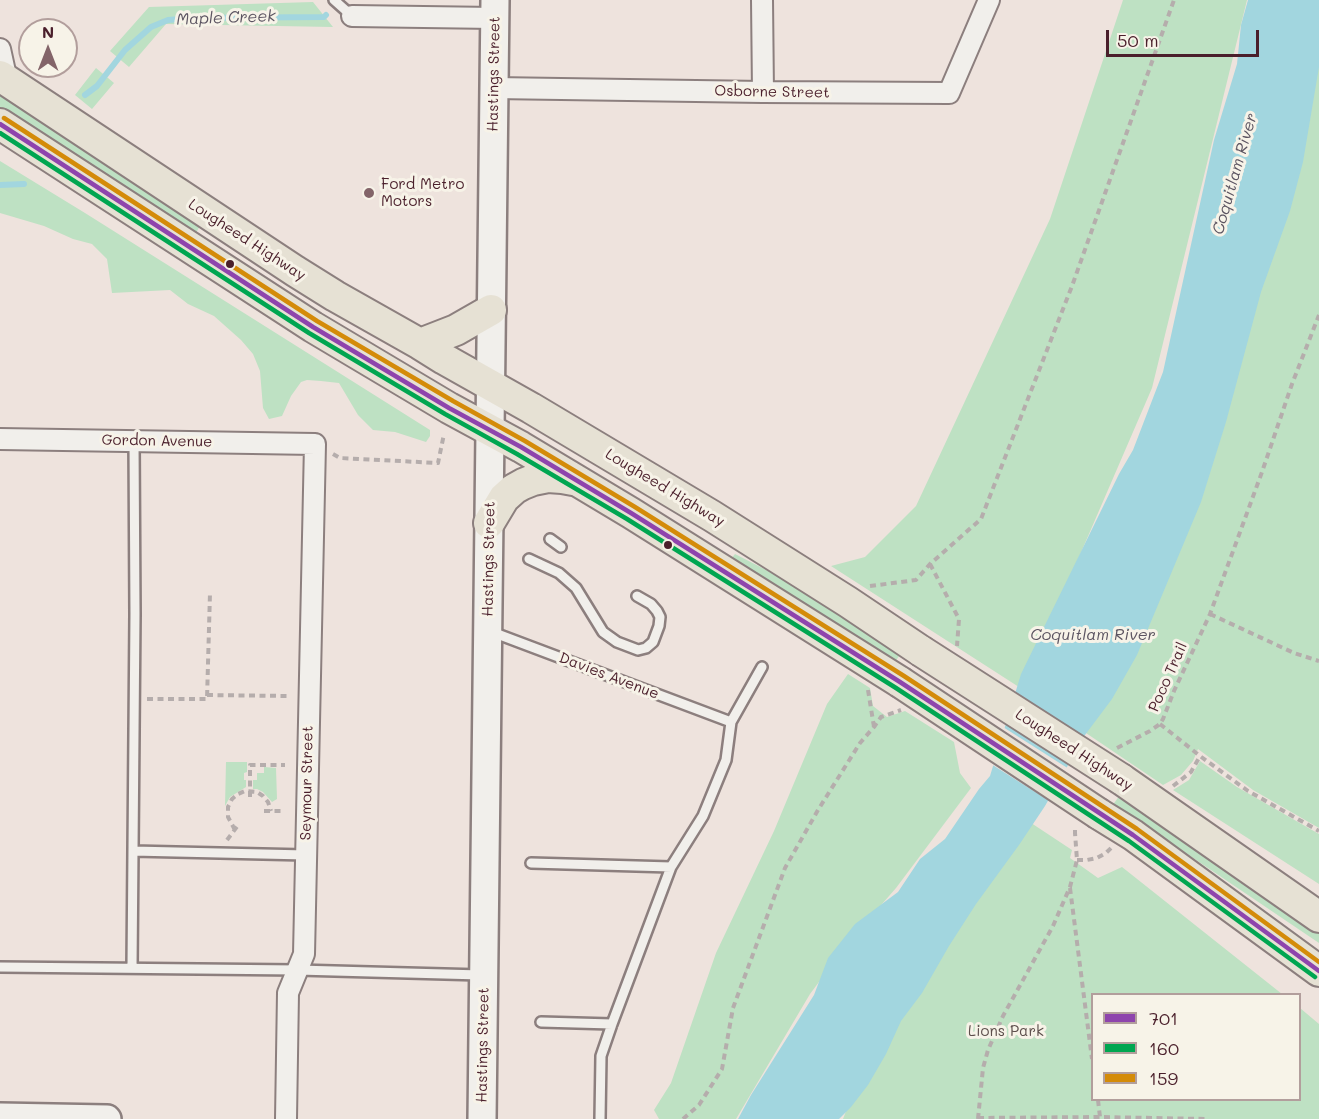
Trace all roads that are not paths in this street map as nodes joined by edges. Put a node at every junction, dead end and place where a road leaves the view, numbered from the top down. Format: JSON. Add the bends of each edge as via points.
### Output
{"nodes":[{"id":1,"x":334,"y":0,"type":"edge"},
{"id":2,"x":762,"y":0,"type":"edge"},
{"id":3,"x":989,"y":0,"type":"edge"},
{"id":4,"x":495,"y":9,"type":"edge"},
{"id":5,"x":352,"y":16,"type":"joint"},
{"id":6,"x":0,"y":49,"type":"edge"},
{"id":7,"x":3,"y":79,"type":"edge"},
{"id":8,"x":494,"y":88,"type":"junction"},
{"id":9,"x":763,"y":92,"type":"junction"},
{"id":10,"x":0,"y":124,"type":"edge"},
{"id":11,"x":492,"y":310,"type":"junction"},
{"id":12,"x":420,"y":344,"type":"junction"},
{"id":13,"x":491,"y":386,"type":"junction"},
{"id":14,"x":490,"y":430,"type":"junction"},
{"id":15,"x":0,"y":438,"type":"edge"},
{"id":16,"x":134,"y":441,"type":"junction"},
{"id":17,"x":315,"y":444,"type":"joint"},
{"id":18,"x":578,"y":481,"type":"junction"},
{"id":19,"x":489,"y":523,"type":"junction"},
{"id":20,"x":550,"y":539,"type":"dead end"},
{"id":21,"x":561,"y":547,"type":"dead end"},
{"id":22,"x":529,"y":559,"type":"dead end"},
{"id":23,"x":637,"y":596,"type":"dead end"},
{"id":24,"x":488,"y":630,"type":"junction"},
{"id":25,"x":762,"y":667,"type":"dead end"},
{"id":26,"x":731,"y":722,"type":"junction"},
{"id":27,"x":133,"y":851,"type":"junction"},
{"id":28,"x":306,"y":855,"type":"junction"},
{"id":29,"x":531,"y":863,"type":"dead end"},
{"id":30,"x":671,"y":867,"type":"junction"},
{"id":31,"x":1319,"y":917,"type":"edge"},
{"id":32,"x":0,"y":967,"type":"edge"},
{"id":33,"x":132,"y":967,"type":"junction"},
{"id":34,"x":298,"y":970,"type":"junction"},
{"id":35,"x":1319,"y":971,"type":"edge"},
{"id":36,"x":484,"y":975,"type":"junction"},
{"id":37,"x":541,"y":1022,"type":"dead end"},
{"id":38,"x":612,"y":1024,"type":"junction"},
{"id":39,"x":0,"y":1117,"type":"edge"},
{"id":40,"x":107,"y":1119,"type":"edge"},
{"id":41,"x":286,"y":1119,"type":"edge"},
{"id":42,"x":482,"y":1119,"type":"edge"},
{"id":43,"x":600,"y":1119,"type":"edge"}],
"edges":[{"from":1,"to":5,"type":"lane"},
{"from":2,"to":9,"type":"street"},
{"from":3,"to":9,"type":"street","name":"Osborne Street","via":[[949,93]]},
{"from":4,"to":5,"type":"street"},
{"from":4,"to":8,"type":"street","name":"Hastings Street"},
{"from":6,"to":7,"type":"street"},
{"from":7,"to":12,"type":"main road","name":"Lougheed Highway","via":[[295,271]]},
{"from":8,"to":9,"type":"street","name":"Osborne Street"},
{"from":8,"to":11,"type":"street","name":"Hastings Street"},
{"from":10,"to":14,"type":"main road","via":[[314,327]]},
{"from":11,"to":12,"type":"main road"},
{"from":11,"to":13,"type":"street","name":"Hastings Street"},
{"from":12,"to":13,"type":"main road","name":"Lougheed Highway"},
{"from":13,"to":14,"type":"street","name":"Hastings Street"},
{"from":13,"to":31,"type":"main road","name":"Lougheed Highway","bridge":true,"via":[[712,516],[848,602],[1121,779]]},
{"from":14,"to":18,"type":"main road"},
{"from":14,"to":19,"type":"street","name":"Hastings Street"},
{"from":15,"to":16,"type":"street","name":"Gordon Avenue"},
{"from":16,"to":17,"type":"street","name":"Gordon Avenue"},
{"from":16,"to":27,"type":"lane"},
{"from":17,"to":28,"type":"street","name":"Seymour Street"},
{"from":18,"to":19,"type":"main road","via":[[555,477],[523,484],[504,498]]},
{"from":18,"to":35,"type":"main road","bridge":true,"via":[[673,538],[1088,818],[1133,835]]},
{"from":19,"to":24,"type":"street","name":"Hastings Street"},
{"from":20,"to":21,"type":"lane"},
{"from":22,"to":23,"type":"lane","via":[[560,573],[576,588],[603,632],[638,650],[652,642],[660,617],[651,604]]},
{"from":24,"to":26,"type":"lane","name":"Davies Avenue"},
{"from":24,"to":36,"type":"street","name":"Hastings Street"},
{"from":25,"to":26,"type":"lane"},
{"from":26,"to":30,"type":"lane","via":[[726,760],[703,816]]},
{"from":27,"to":28,"type":"lane"},
{"from":27,"to":33,"type":"lane"},
{"from":28,"to":34,"type":"street","name":"Seymour Street","via":[[304,954]]},
{"from":29,"to":30,"type":"lane"},
{"from":30,"to":38,"type":"lane"},
{"from":32,"to":33,"type":"lane"},
{"from":33,"to":34,"type":"lane"},
{"from":34,"to":36,"type":"lane"},
{"from":34,"to":41,"type":"street","name":"Seymour Street","via":[[288,993]]},
{"from":36,"to":42,"type":"street","name":"Hastings Street"},
{"from":37,"to":38,"type":"lane"},
{"from":38,"to":43,"type":"lane","via":[[601,1056]]},
{"from":39,"to":40,"type":"street"}]}
